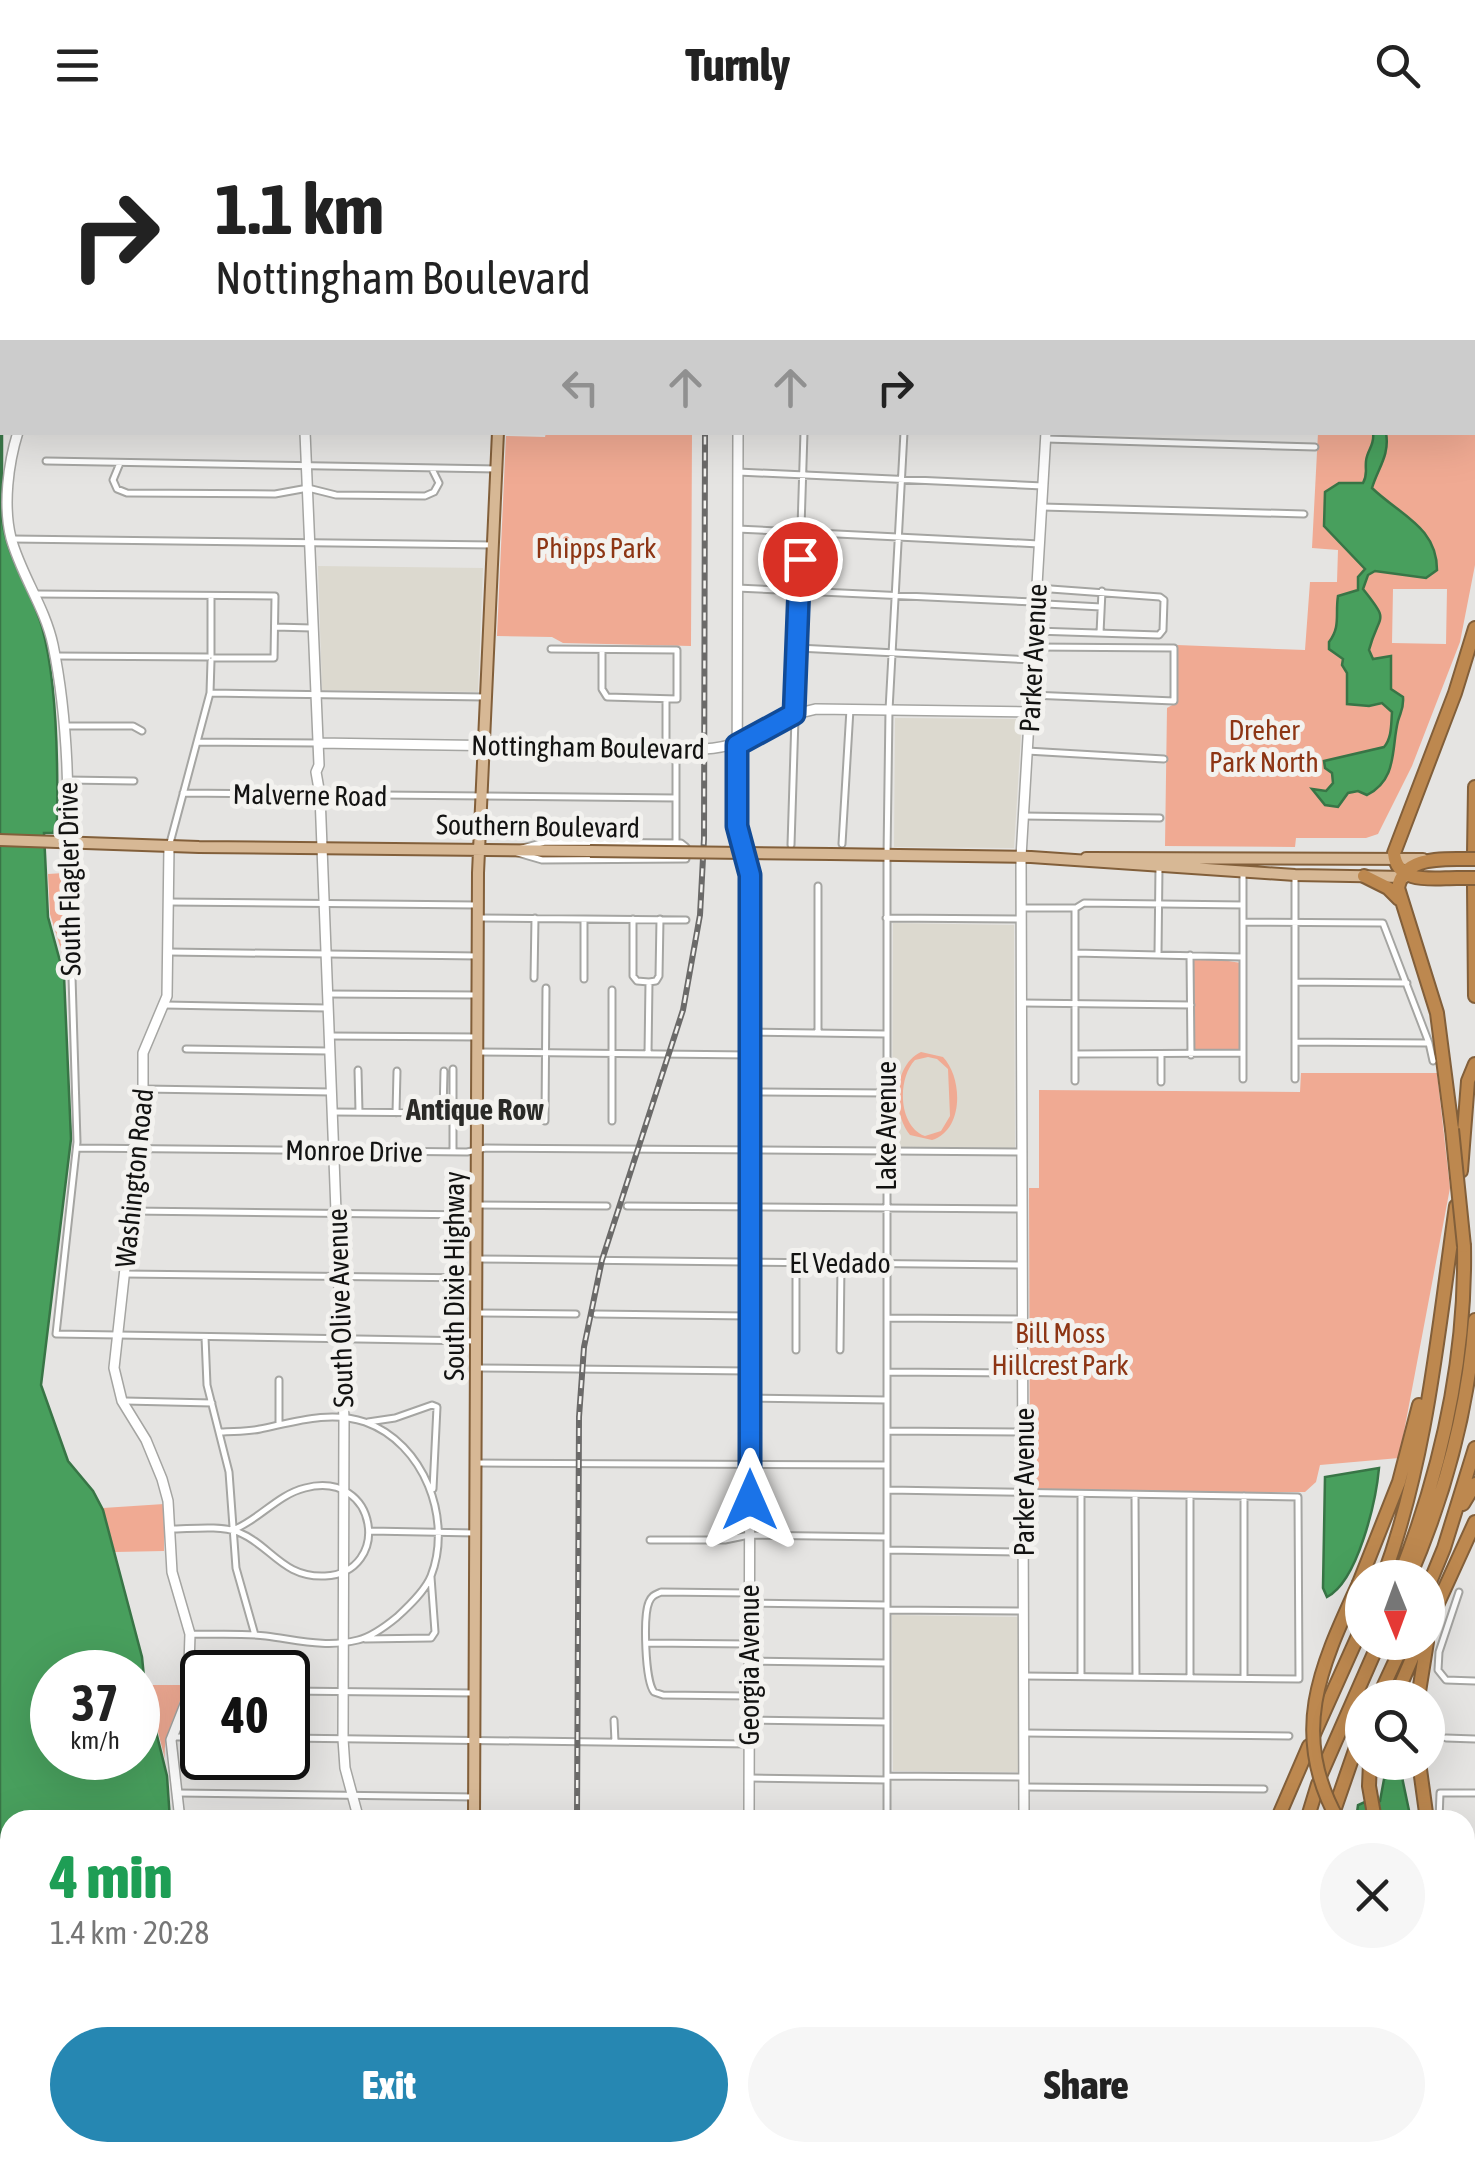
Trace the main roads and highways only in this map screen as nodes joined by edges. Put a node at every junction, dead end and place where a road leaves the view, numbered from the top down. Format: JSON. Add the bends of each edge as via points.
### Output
{"nodes":[{"id":1,"x":498,"y":435,"type":"edge"},
{"id":2,"x":1475,"y":628,"type":"edge"},
{"id":3,"x":1475,"y":787,"type":"edge"},
{"id":4,"x":0,"y":840,"type":"edge"},
{"id":5,"x":478,"y":850,"type":"junction"},
{"id":6,"x":1184,"y":856,"type":"junction"},
{"id":7,"x":1265,"y":856,"type":"junction"},
{"id":8,"x":1474,"y":856,"type":"edge"},
{"id":9,"x":1243,"y":857,"type":"junction"},
{"id":10,"x":1394,"y":859,"type":"junction"},
{"id":11,"x":1432,"y":859,"type":"junction"},
{"id":12,"x":1075,"y":860,"type":"junction"},
{"id":13,"x":1159,"y":864,"type":"junction"},
{"id":14,"x":1218,"y":868,"type":"junction"},
{"id":15,"x":1243,"y":870,"type":"junction"},
{"id":16,"x":1364,"y":876,"type":"junction"},
{"id":17,"x":1406,"y":876,"type":"junction"},
{"id":18,"x":1475,"y":882,"type":"edge"},
{"id":19,"x":1402,"y":902,"type":"junction"},
{"id":20,"x":1475,"y":996,"type":"edge"},
{"id":21,"x":1475,"y":1064,"type":"edge"},
{"id":22,"x":1461,"y":1171,"type":"dead end"},
{"id":23,"x":1456,"y":1206,"type":"dead end"},
{"id":24,"x":1475,"y":1320,"type":"edge"},
{"id":25,"x":1439,"y":1325,"type":"junction"},
{"id":26,"x":1475,"y":1448,"type":"edge"},
{"id":27,"x":1475,"y":1484,"type":"edge"},
{"id":28,"x":1455,"y":1514,"type":"junction"},
{"id":29,"x":1475,"y":1522,"type":"edge"},
{"id":30,"x":1388,"y":1560,"type":"edge"},
{"id":31,"x":1405,"y":1560,"type":"edge"},
{"id":32,"x":1416,"y":1560,"type":"edge"},
{"id":33,"x":1438,"y":1560,"type":"edge"},
{"id":34,"x":1453,"y":1589,"type":"junction"},
{"id":35,"x":1445,"y":1600,"type":"edge"},
{"id":36,"x":1445,"y":1605,"type":"edge"},
{"id":37,"x":1348,"y":1660,"type":"edge"},
{"id":38,"x":1370,"y":1660,"type":"edge"},
{"id":39,"x":1346,"y":1780,"type":"edge"},
{"id":40,"x":1369,"y":1780,"type":"edge"},
{"id":41,"x":1421,"y":1780,"type":"edge"},
{"id":42,"x":474,"y":1810,"type":"edge"},
{"id":43,"x":1281,"y":1810,"type":"edge"},
{"id":44,"x":1310,"y":1810,"type":"edge"},
{"id":45,"x":1332,"y":1810,"type":"edge"},
{"id":46,"x":1336,"y":1810,"type":"edge"},
{"id":47,"x":1373,"y":1810,"type":"edge"},
{"id":48,"x":1425,"y":1810,"type":"edge"}],
"edges":[{"from":1,"to":5,"type":"main road","name":"South Dixie Highway"},
{"from":2,"to":10,"type":"highway"},
{"from":3,"to":8,"type":"highway"},
{"from":4,"to":5,"type":"main road","name":"Southern Boulevard"},
{"from":5,"to":12,"type":"main road","name":"Southern Boulevard","bridge":true},
{"from":5,"to":42,"type":"main road","name":"South Dixie Highway"},
{"from":6,"to":9,"type":"main road","name":"Southern Boulevard"},
{"from":6,"to":12,"type":"main road","name":"Southern Boulevard"},
{"from":6,"to":13,"type":"main road"},
{"from":7,"to":9,"type":"main road","name":"Southern Boulevard"},
{"from":7,"to":10,"type":"main road","name":"Southern Boulevard"},
{"from":7,"to":15,"type":"main road"},
{"from":8,"to":11,"type":"highway","name":"Southern Boulevard","bridge":true},
{"from":9,"to":14,"type":"main road","via":[[1238,865]]},
{"from":10,"to":11,"type":"main road","name":"Southern Boulevard"},
{"from":10,"to":17,"type":"highway"},
{"from":11,"to":17,"type":"highway"},
{"from":12,"to":13,"type":"main road","name":"Southern Boulevard"},
{"from":13,"to":14,"type":"main road","name":"Southern Boulevard"},
{"from":14,"to":15,"type":"main road","name":"Southern Boulevard"},
{"from":15,"to":16,"type":"main road","name":"Southern Boulevard"},
{"from":16,"to":17,"type":"main road","name":"Southern Boulevard"},
{"from":16,"to":19,"type":"highway"},
{"from":17,"to":18,"type":"highway","name":"Southern Boulevard","bridge":true},
{"from":17,"to":19,"type":"highway","via":[[1398,888]]},
{"from":18,"to":20,"type":"highway"},
{"from":19,"to":31,"type":"highway","bridge":true,"via":[[1437,1013],[1464,1246],[1449,1414]]},
{"from":21,"to":22,"type":"highway"},
{"from":23,"to":25,"type":"highway"},
{"from":24,"to":32,"type":"highway","via":[[1452,1455]]},
{"from":25,"to":30,"type":"highway","via":[[1413,1478]]},
{"from":25,"to":45,"type":"highway","bridge":true,"via":[[1399,1482],[1322,1666],[1313,1706],[1315,1754]]},
{"from":26,"to":28,"type":"highway"},
{"from":27,"to":28,"type":"highway"},
{"from":28,"to":33,"type":"highway"},
{"from":29,"to":34,"type":"highway"},
{"from":34,"to":35,"type":"highway"},
{"from":34,"to":36,"type":"highway"},
{"from":37,"to":43,"type":"highway"},
{"from":38,"to":44,"type":"highway"},
{"from":39,"to":46,"type":"highway"},
{"from":40,"to":47,"type":"highway"},
{"from":41,"to":48,"type":"highway"}]}
